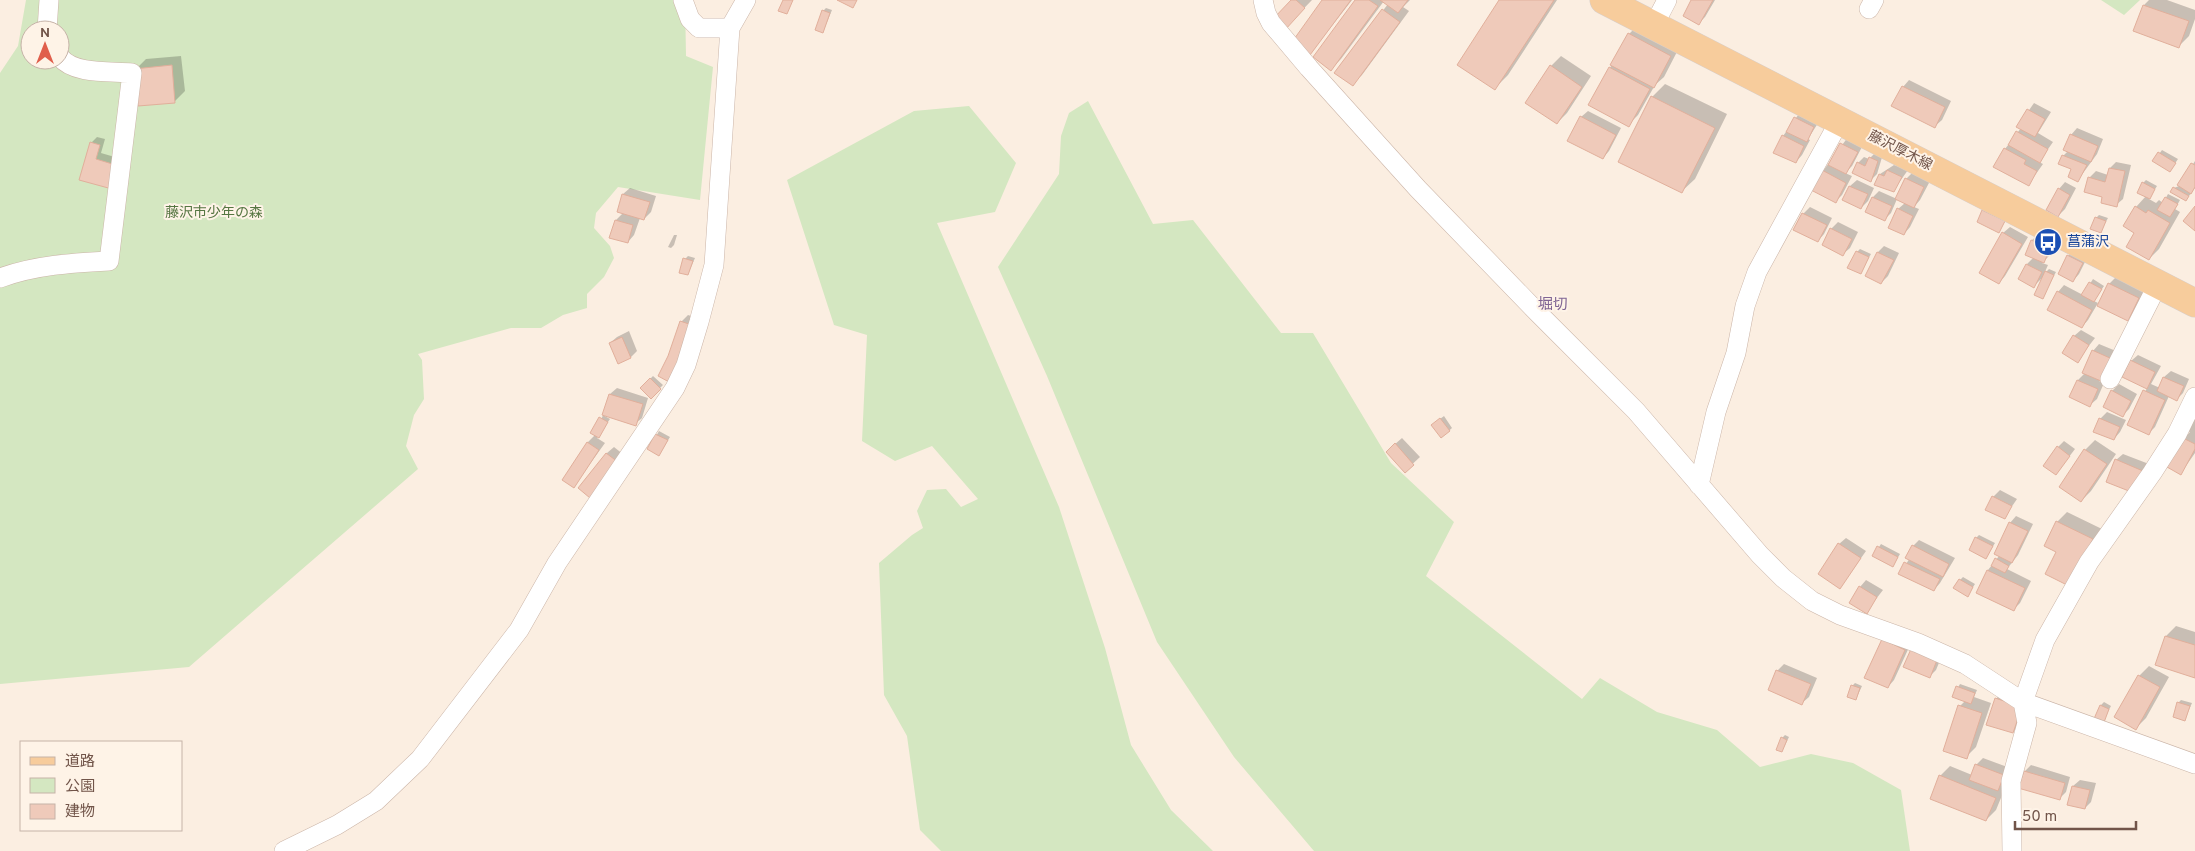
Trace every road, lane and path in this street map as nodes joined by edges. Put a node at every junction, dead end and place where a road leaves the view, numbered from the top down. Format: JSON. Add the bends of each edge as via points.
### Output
{"nodes":[{"id":1,"x":49,"y":0,"type":"edge"},
{"id":2,"x":683,"y":0,"type":"edge"},
{"id":3,"x":746,"y":0,"type":"edge"},
{"id":4,"x":1263,"y":0,"type":"edge"},
{"id":5,"x":1604,"y":0,"type":"edge"},
{"id":6,"x":1667,"y":0,"type":"edge"},
{"id":7,"x":48,"y":20,"type":"edge"},
{"id":8,"x":1654,"y":25,"type":"junction"},
{"id":9,"x":730,"y":28,"type":"junction"},
{"id":10,"x":70,"y":64,"type":"edge"},
{"id":11,"x":1840,"y":120,"type":"junction"},
{"id":12,"x":0,"y":278,"type":"edge"},
{"id":13,"x":2158,"y":284,"type":"junction"},
{"id":14,"x":2195,"y":303,"type":"edge"},
{"id":15,"x":2110,"y":379,"type":"dead end"},
{"id":16,"x":2195,"y":397,"type":"edge"},
{"id":17,"x":1699,"y":485,"type":"junction"},
{"id":18,"x":2023,"y":702,"type":"junction"},
{"id":19,"x":2195,"y":764,"type":"edge"},
{"id":20,"x":286,"y":851,"type":"edge"},
{"id":21,"x":2012,"y":851,"type":"edge"}],
"edges":[{"from":1,"to":7,"type":"street"},
{"from":2,"to":9,"type":"street","via":[[690,18],[699,28]]},
{"from":3,"to":9,"type":"street"},
{"from":4,"to":17,"type":"street","via":[[1271,23],[1424,196],[1636,411]]},
{"from":5,"to":8,"type":"main road","name":"藤沢厚木線"},
{"from":6,"to":8,"type":"street"},
{"from":8,"to":11,"type":"main road","name":"藤沢厚木線"},
{"from":9,"to":20,"type":"street","via":[[714,265],[686,365],[675,388],[557,563],[519,630],[420,759],[376,801]]},
{"from":10,"to":12,"type":"street","via":[[132,73],[109,260],[18,271]]},
{"from":11,"to":13,"type":"main road","name":"藤沢厚木線"},
{"from":11,"to":17,"type":"street","via":[[1757,272],[1745,306],[1736,353],[1716,412]]},
{"from":13,"to":14,"type":"main road","name":"藤沢厚木線"},
{"from":13,"to":15,"type":"street"},
{"from":16,"to":18,"type":"street","via":[[2177,434],[2070,595],[2045,640]]},
{"from":17,"to":18,"type":"street","via":[[1760,555],[1812,601],[1965,664]]},
{"from":18,"to":19,"type":"street"},
{"from":18,"to":21,"type":"street","via":[[2027,723],[2011,781]]}]}
